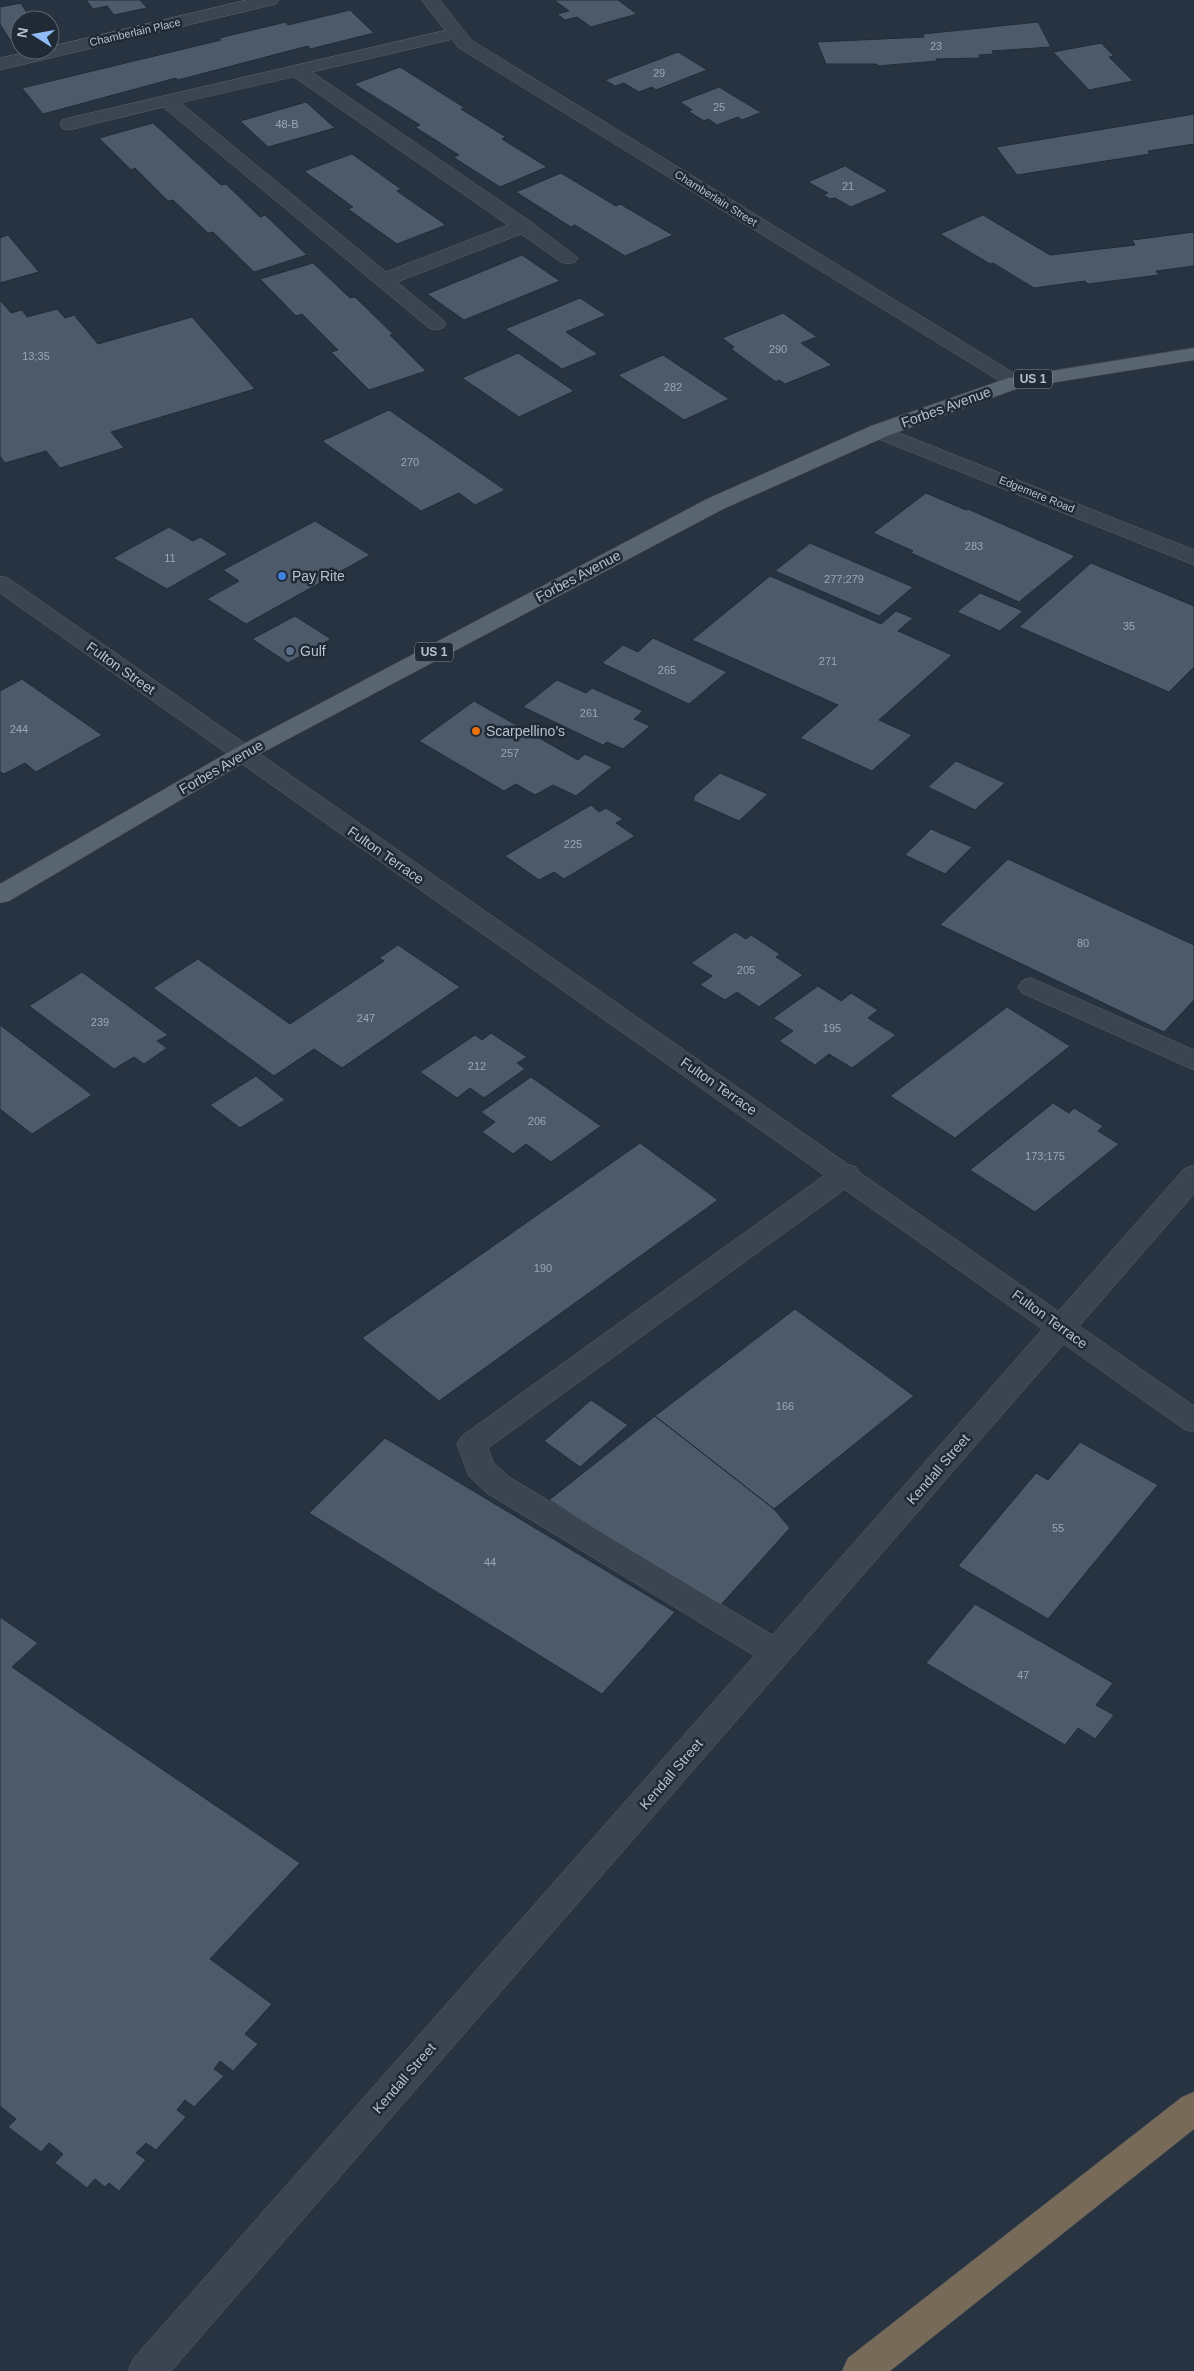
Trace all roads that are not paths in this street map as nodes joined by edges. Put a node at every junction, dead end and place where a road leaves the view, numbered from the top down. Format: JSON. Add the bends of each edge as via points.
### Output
{"nodes":[{"id":1,"x":270,"y":0,"type":"edge"},
{"id":2,"x":431,"y":0,"type":"edge"},
{"id":3,"x":456,"y":33,"type":"junction"},
{"id":4,"x":0,"y":64,"type":"edge"},
{"id":5,"x":298,"y":70,"type":"junction"},
{"id":6,"x":167,"y":101,"type":"junction"},
{"id":7,"x":69,"y":124,"type":"dead end"},
{"id":8,"x":524,"y":226,"type":"junction"},
{"id":9,"x":568,"y":258,"type":"dead end"},
{"id":10,"x":383,"y":280,"type":"junction"},
{"id":11,"x":436,"y":324,"type":"dead end"},
{"id":12,"x":1194,"y":354,"type":"edge"},
{"id":13,"x":1015,"y":382,"type":"junction"},
{"id":14,"x":879,"y":431,"type":"junction"},
{"id":15,"x":1194,"y":558,"type":"edge"},
{"id":16,"x":0,"y":583,"type":"edge"},
{"id":17,"x":242,"y":754,"type":"junction"},
{"id":18,"x":0,"y":894,"type":"edge"},
{"id":19,"x":1031,"y":987,"type":"dead end"},
{"id":20,"x":1194,"y":1061,"type":"edge"},
{"id":21,"x":846,"y":1174,"type":"junction"},
{"id":22,"x":1194,"y":1176,"type":"edge"},
{"id":23,"x":1062,"y":1328,"type":"junction"},
{"id":24,"x":1194,"y":1421,"type":"edge"},
{"id":25,"x":776,"y":1653,"type":"junction"},
{"id":26,"x":1194,"y":2108,"type":"edge"},
{"id":27,"x":147,"y":2371,"type":"edge"},
{"id":28,"x":860,"y":2371,"type":"edge"}],
"edges":[{"from":1,"to":4,"type":"street","name":"Chamberlain Place"},
{"from":2,"to":3,"type":"street","name":"Chamberlain Street"},
{"from":3,"to":5,"type":"street"},
{"from":3,"to":13,"type":"street","name":"Chamberlain Street","via":[[465,44]]},
{"from":5,"to":6,"type":"street"},
{"from":5,"to":8,"type":"street"},
{"from":6,"to":7,"type":"street"},
{"from":6,"to":10,"type":"street"},
{"from":8,"to":9,"type":"street"},
{"from":8,"to":10,"type":"street"},
{"from":10,"to":11,"type":"street"},
{"from":12,"to":13,"type":"main road","name":"Forbes Avenue","number":"US 1"},
{"from":13,"to":14,"type":"main road","name":"Forbes Avenue","number":"US 1"},
{"from":14,"to":15,"type":"street","name":"Edgemere Road"},
{"from":14,"to":17,"type":"main road","name":"Forbes Avenue","number":"US 1","via":[[715,504]]},
{"from":16,"to":17,"type":"street","name":"Fulton Street"},
{"from":17,"to":18,"type":"main road","name":"Forbes Avenue","number":"US 1"},
{"from":17,"to":21,"type":"street","name":"Fulton Terrace"},
{"from":19,"to":20,"type":"street"},
{"from":21,"to":23,"type":"street","name":"Fulton Terrace"},
{"from":21,"to":25,"type":"street","via":[[472,1444],[480,1468],[498,1484]]},
{"from":22,"to":23,"type":"street","name":"Kendall Street"},
{"from":23,"to":24,"type":"street","name":"Fulton Terrace"},
{"from":23,"to":25,"type":"street","name":"Kendall Street"},
{"from":25,"to":27,"type":"street","name":"Kendall Street"},
{"from":26,"to":28,"type":"highway"}]}
